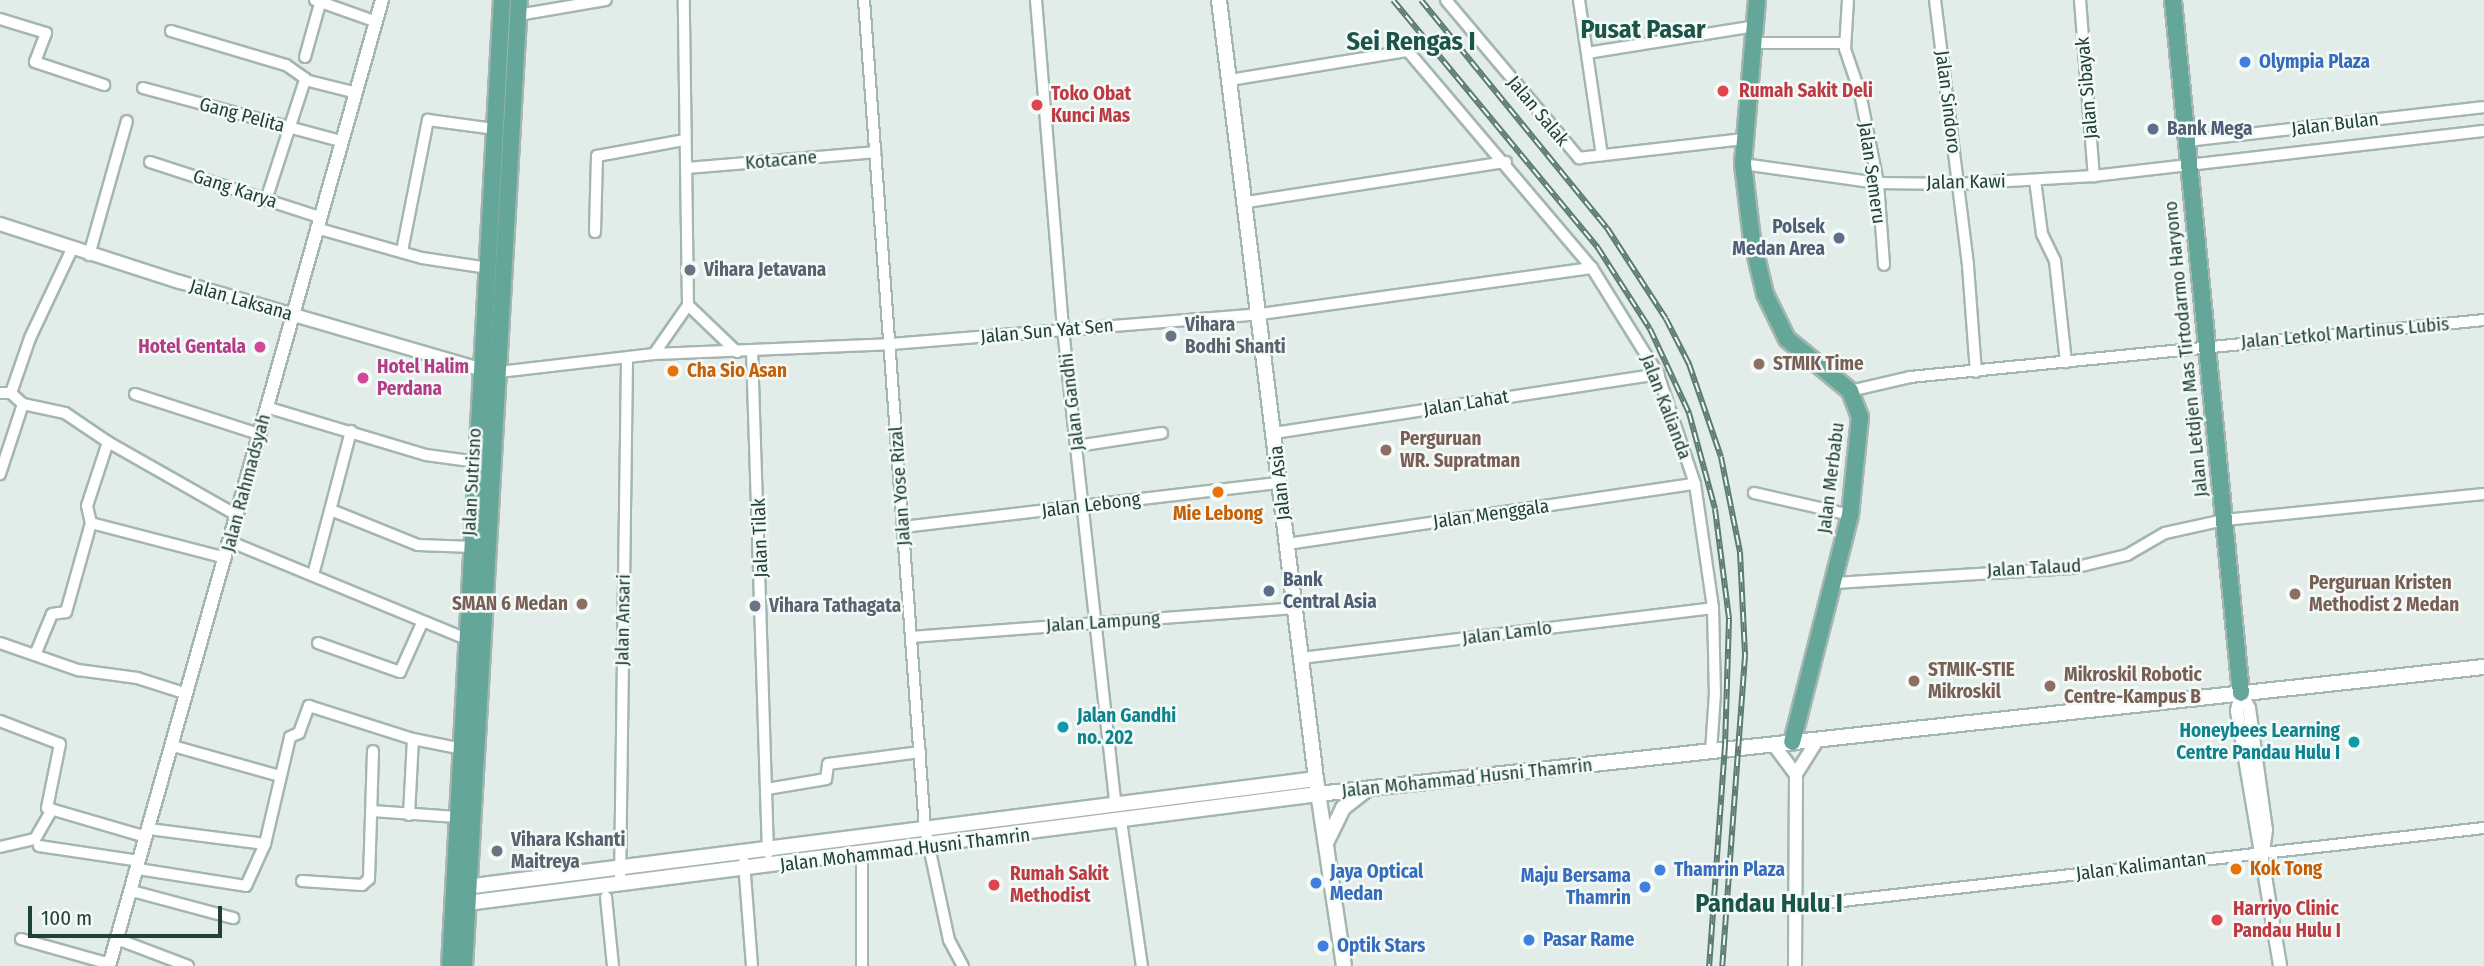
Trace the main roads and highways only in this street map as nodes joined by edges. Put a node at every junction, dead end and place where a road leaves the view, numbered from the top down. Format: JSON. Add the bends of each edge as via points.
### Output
{"nodes":[{"id":1,"x":502,"y":0,"type":"edge"},
{"id":2,"x":1219,"y":0,"type":"edge"},
{"id":3,"x":1757,"y":0,"type":"edge"},
{"id":4,"x":2173,"y":0,"type":"edge"},
{"id":5,"x":518,"y":8,"type":"edge"},
{"id":6,"x":491,"y":371,"type":"junction"},
{"id":7,"x":2484,"y":667,"type":"edge"},
{"id":8,"x":2241,"y":693,"type":"junction"},
{"id":9,"x":1792,"y":742,"type":"junction"},
{"id":10,"x":1317,"y":786,"type":"junction"},
{"id":11,"x":1369,"y":788,"type":"junction"},
{"id":12,"x":1003,"y":818,"type":"junction"},
{"id":13,"x":1006,"y":837,"type":"junction"},
{"id":14,"x":1326,"y":845,"type":"junction"},
{"id":15,"x":620,"y":874,"type":"junction"},
{"id":16,"x":461,"y":896,"type":"junction"},
{"id":17,"x":450,"y":966,"type":"edge"},
{"id":18,"x":464,"y":966,"type":"edge"},
{"id":19,"x":1344,"y":966,"type":"edge"}],
"edges":[{"from":1,"to":6,"type":"main road","name":"Jalan Sutrisno","via":[[488,268]]},
{"from":2,"to":10,"type":"main road","name":"Jalan Asia"},
{"from":3,"to":9,"type":"main road","name":"Jalan Merbabu","via":[[1743,139],[1752,239],[1774,317],[1793,345],[1850,391],[1860,431],[1850,515]]},
{"from":4,"to":8,"type":"main road","name":"Jalan Letdjen Mas Tirtodarmo Haryono"},
{"from":5,"to":6,"type":"main road","name":"Jalan Sutrisno"},
{"from":6,"to":16,"type":"main road","name":"Jalan Sutrisno"},
{"from":6,"to":16,"type":"main road","name":"Jalan Sutrisno","via":[[472,547],[457,817]]},
{"from":7,"to":8,"type":"main road","name":"Jalan Mohammad Husni Thamrin"},
{"from":8,"to":9,"type":"main road","name":"Jalan Mohammad Husni Thamrin"},
{"from":9,"to":11,"type":"main road","name":"Jalan Mohammad Husni Thamrin"},
{"from":10,"to":11,"type":"main road","name":"Jalan Mohammad Husni Thamrin"},
{"from":10,"to":12,"type":"main road","name":"Jalan Mohammad Husni Thamrin","via":[[1115,803]]},
{"from":10,"to":13,"type":"main road","name":"Jalan Mohammad Husni Thamrin"},
{"from":10,"to":14,"type":"main road","name":"Jalan Asia"},
{"from":11,"to":14,"type":"main road","via":[[1343,808]]},
{"from":12,"to":13,"type":"main road"},
{"from":12,"to":15,"type":"main road","name":"Jalan Mohammad Husni Thamrin"},
{"from":13,"to":15,"type":"main road","name":"Jalan Mohammad Husni Thamrin","via":[[745,870]]},
{"from":14,"to":19,"type":"main road","name":"Jalan Asia"},
{"from":15,"to":16,"type":"main road","name":"Jalan Mohammad Husni Thamrin"},
{"from":16,"to":17,"type":"main road","name":"Jalan Sutrisno"},
{"from":16,"to":18,"type":"main road","name":"Jalan Sutrisno"}]}
